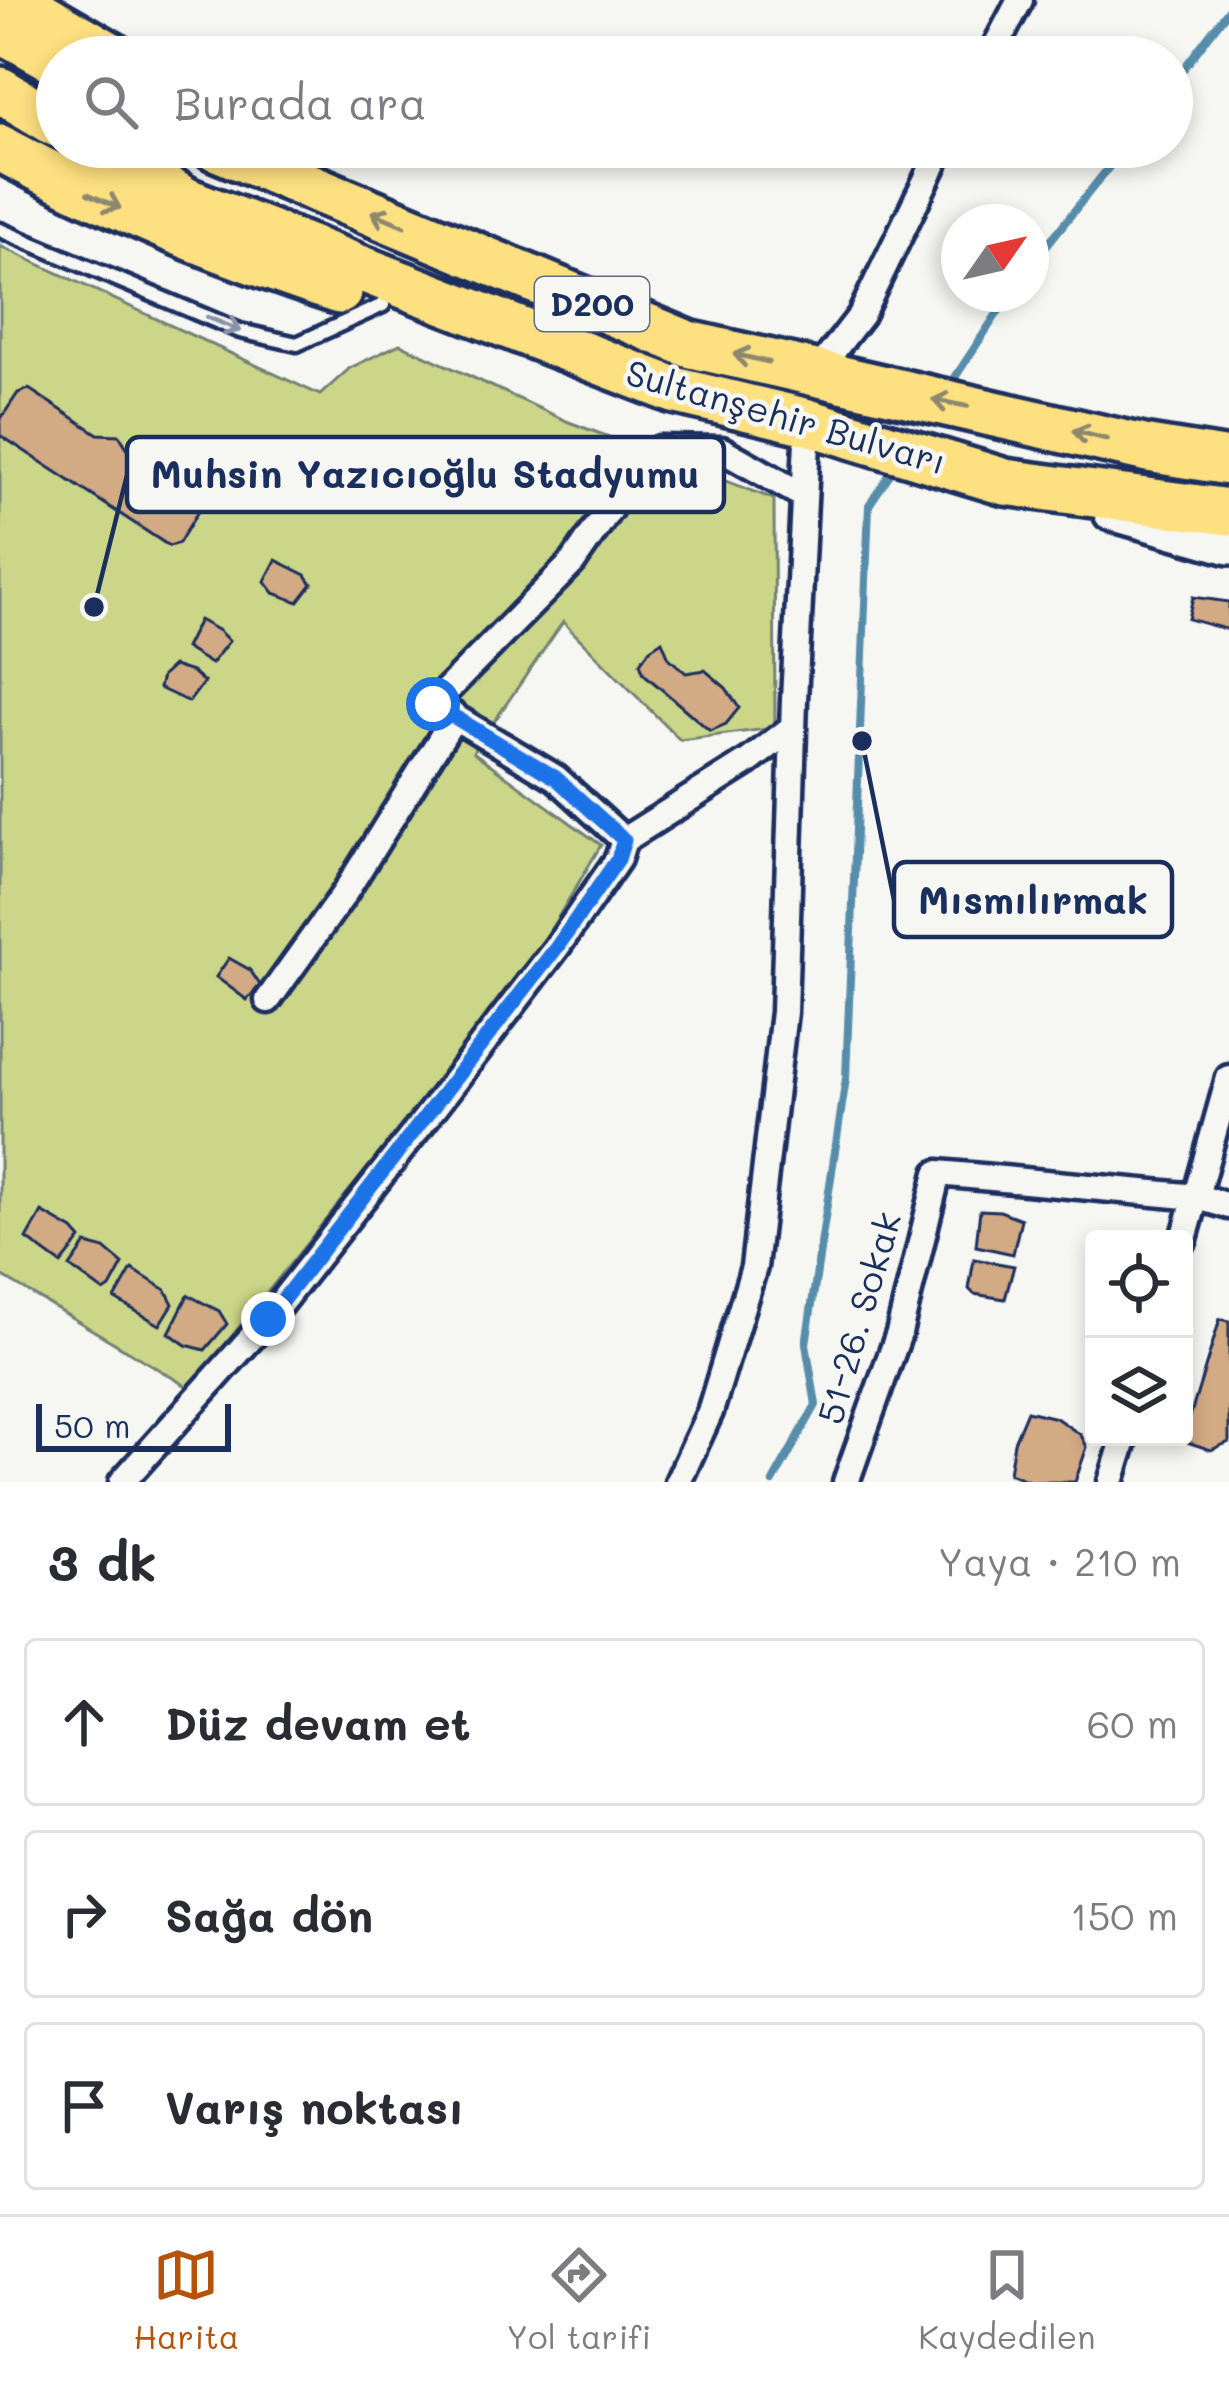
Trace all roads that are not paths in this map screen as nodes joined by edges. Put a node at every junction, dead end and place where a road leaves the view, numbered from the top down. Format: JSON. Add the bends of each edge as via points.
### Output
{"nodes":[{"id":1,"x":16,"y":0,"type":"edge"},
{"id":2,"x":1020,"y":0,"type":"edge"},
{"id":3,"x":0,"y":29,"type":"edge"},
{"id":4,"x":78,"y":36,"type":"edge"},
{"id":5,"x":1001,"y":36,"type":"edge"},
{"id":6,"x":36,"y":49,"type":"edge"},
{"id":7,"x":0,"y":90,"type":"edge"},
{"id":8,"x":36,"y":111,"type":"edge"},
{"id":9,"x":0,"y":148,"type":"edge"},
{"id":10,"x":36,"y":167,"type":"edge"},
{"id":11,"x":37,"y":168,"type":"edge"},
{"id":12,"x":131,"y":168,"type":"edge"},
{"id":13,"x":265,"y":168,"type":"edge"},
{"id":14,"x":291,"y":168,"type":"edge"},
{"id":15,"x":932,"y":168,"type":"edge"},
{"id":16,"x":328,"y":194,"type":"junction"},
{"id":17,"x":0,"y":230,"type":"edge"},
{"id":18,"x":383,"y":305,"type":"junction"},
{"id":19,"x":527,"y":333,"type":"junction"},
{"id":20,"x":816,"y":373,"type":"junction"},
{"id":21,"x":827,"y":428,"type":"junction"},
{"id":22,"x":1229,"y":447,"type":"edge"},
{"id":23,"x":1148,"y":449,"type":"junction"},
{"id":24,"x":1229,"y":462,"type":"edge"},
{"id":25,"x":1005,"y":482,"type":"junction"},
{"id":26,"x":804,"y":496,"type":"junction"},
{"id":27,"x":1229,"y":512,"type":"edge"},
{"id":28,"x":1229,"y":547,"type":"edge"},
{"id":29,"x":455,"y":716,"type":"junction"},
{"id":30,"x":793,"y":728,"type":"junction"},
{"id":31,"x":624,"y":840,"type":"junction"},
{"id":32,"x":268,"y":1000,"type":"dead end"},
{"id":33,"x":1229,"y":1078,"type":"edge"},
{"id":34,"x":1197,"y":1197,"type":"junction"},
{"id":35,"x":1229,"y":1206,"type":"edge"},
{"id":36,"x":1187,"y":1230,"type":"edge"},
{"id":37,"x":1123,"y":1446,"type":"edge"},
{"id":38,"x":1116,"y":1481,"type":"edge"},
{"id":39,"x":122,"y":1482,"type":"edge"},
{"id":40,"x":678,"y":1482,"type":"edge"},
{"id":41,"x":846,"y":1482,"type":"edge"}],
"edges":[{"from":1,"to":4,"type":"highway"},
{"from":2,"to":5,"type":"street"},
{"from":3,"to":6,"type":"highway"},
{"from":7,"to":8,"type":"highway"},
{"from":9,"to":10,"type":"highway","one_way":true},
{"from":11,"to":18,"type":"highway","one_way":true,"via":[[200,244]]},
{"from":12,"to":19,"type":"highway","name":"Sultanşehir Bulvarı","number":"D200","via":[[187,201]]},
{"from":13,"to":16,"type":"highway","name":"Sultanşehir Bulvarı","number":"D200"},
{"from":14,"to":16,"type":"highway"},
{"from":15,"to":20,"type":"street","via":[[861,315]]},
{"from":20,"to":16,"type":"highway","name":"Sultanşehir Bulvarı","number":"D200","one_way":true,"via":[[688,344]]},
{"from":17,"to":18,"type":"lane","one_way":true,"via":[[275,341],[297,344]]},
{"from":18,"to":19,"type":"highway","via":[[431,321]]},
{"from":19,"to":21,"type":"highway","name":"Sultanşehir Bulvarı","number":"D200","via":[[674,390]]},
{"from":23,"to":20,"type":"highway","name":"Sultanşehir Bulvarı","number":"D200","one_way":true},
{"from":21,"to":25,"type":"highway","name":"Sultanşehir Bulvarı","number":"D200"},
{"from":21,"to":26,"type":"street"},
{"from":22,"to":23,"type":"main road"},
{"from":23,"to":24,"type":"highway","name":"Sultanşehir Bulvarı","number":"D200"},
{"from":25,"to":27,"type":"highway","name":"Sultanşehir Bulvarı","number":"D200"},
{"from":25,"to":28,"type":"main road"},
{"from":26,"to":29,"type":"street","via":[[722,450],[660,449],[573,562],[433,704]]},
{"from":26,"to":30,"type":"street"},
{"from":29,"to":31,"type":"street","via":[[556,778]]},
{"from":29,"to":32,"type":"street"},
{"from":30,"to":31,"type":"street"},
{"from":30,"to":40,"type":"street","via":[[784,1012],[754,1267],[710,1412]]},
{"from":31,"to":39,"type":"street","via":[[557,947],[426,1118],[268,1319]]},
{"from":33,"to":34,"type":"street"},
{"from":34,"to":35,"type":"street"},
{"from":34,"to":36,"type":"street"},
{"from":34,"to":41,"type":"street","name":"51-26. Sokak","via":[[938,1173],[899,1333]]},
{"from":37,"to":38,"type":"street"}]}
